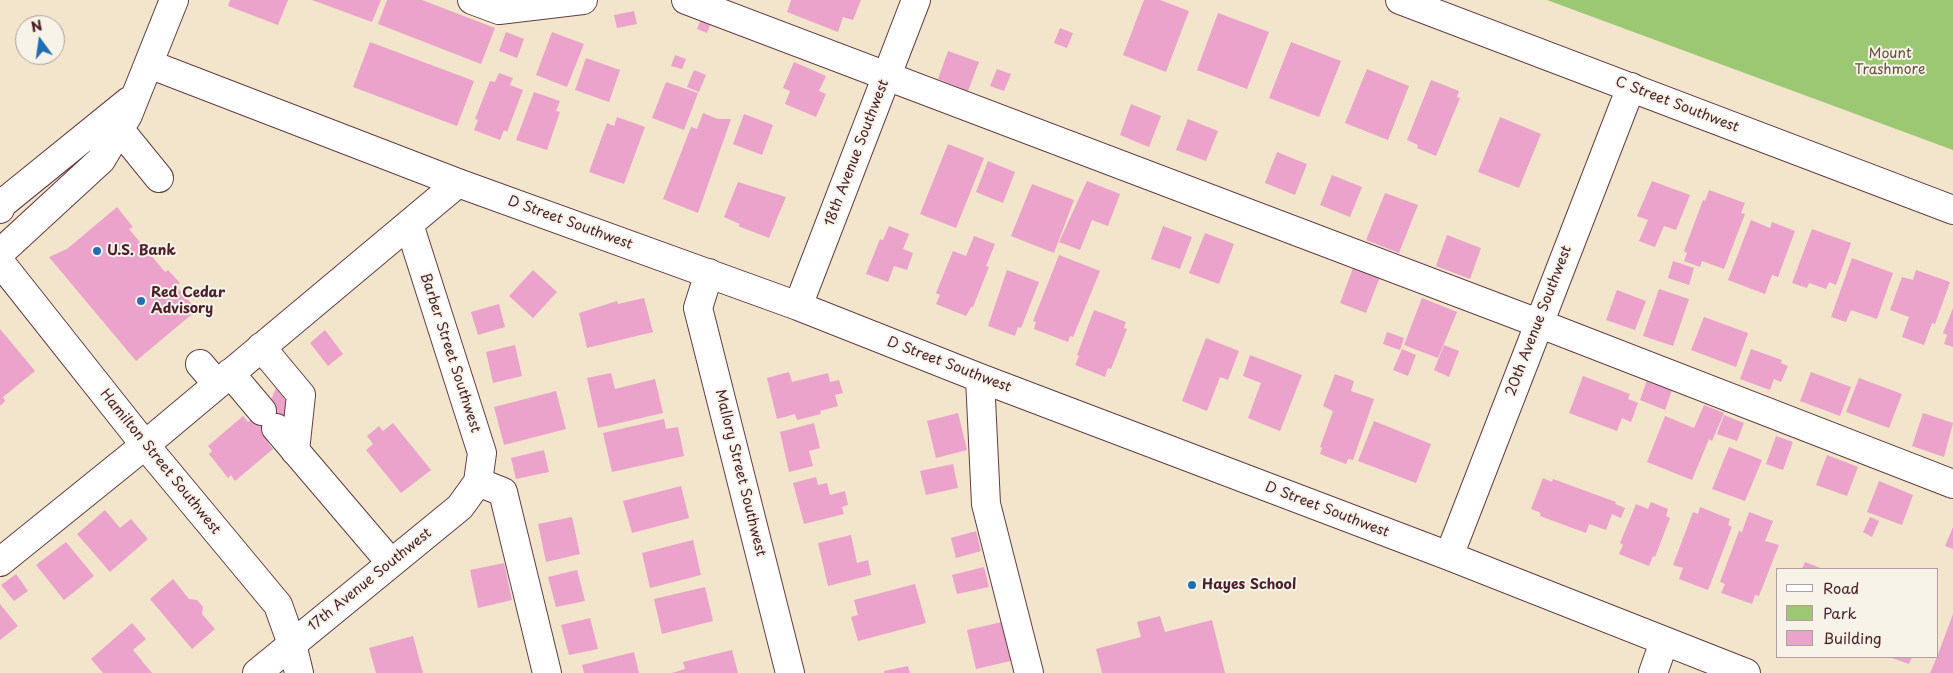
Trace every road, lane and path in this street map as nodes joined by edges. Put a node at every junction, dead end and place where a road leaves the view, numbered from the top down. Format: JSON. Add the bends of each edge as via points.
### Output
{"nodes":[{"id":1,"x":174,"y":0,"type":"edge"},
{"id":2,"x":472,"y":0,"type":"edge"},
{"id":3,"x":583,"y":0,"type":"edge"},
{"id":4,"x":686,"y":0,"type":"edge"},
{"id":5,"x":916,"y":0,"type":"edge"},
{"id":6,"x":1400,"y":0,"type":"edge"},
{"id":7,"x":501,"y":5,"type":"edge"},
{"id":8,"x":149,"y":64,"type":"junction"},
{"id":9,"x":887,"y":74,"type":"junction"},
{"id":10,"x":1631,"y":87,"type":"junction"},
{"id":11,"x":138,"y":94,"type":"junction"},
{"id":12,"x":120,"y":130,"type":"junction"},
{"id":13,"x":159,"y":178,"type":"dead end"},
{"id":14,"x":458,"y":183,"type":"junction"},
{"id":15,"x":0,"y":208,"type":"edge"},
{"id":16,"x":1953,"y":210,"type":"edge"},
{"id":17,"x":410,"y":224,"type":"junction"},
{"id":18,"x":0,"y":253,"type":"edge"},
{"id":19,"x":0,"y":262,"type":"edge"},
{"id":20,"x":709,"y":273,"type":"junction"},
{"id":21,"x":798,"y":306,"type":"junction"},
{"id":22,"x":1538,"y":322,"type":"junction"},
{"id":23,"x":261,"y":347,"type":"junction"},
{"id":24,"x":200,"y":364,"type":"dead end"},
{"id":25,"x":980,"y":378,"type":"junction"},
{"id":26,"x":224,"y":379,"type":"junction"},
{"id":27,"x":144,"y":445,"type":"junction"},
{"id":28,"x":295,"y":451,"type":"junction"},
{"id":29,"x":478,"y":482,"type":"junction"},
{"id":30,"x":1953,"y":484,"type":"edge"},
{"id":31,"x":1449,"y":556,"type":"junction"},
{"id":32,"x":0,"y":562,"type":"edge"},
{"id":33,"x":391,"y":563,"type":"junction"},
{"id":34,"x":1664,"y":642,"type":"junction"},
{"id":35,"x":292,"y":644,"type":"junction"},
{"id":36,"x":257,"y":673,"type":"edge"},
{"id":37,"x":299,"y":673,"type":"edge"},
{"id":38,"x":547,"y":673,"type":"edge"},
{"id":39,"x":790,"y":673,"type":"edge"},
{"id":40,"x":1029,"y":673,"type":"edge"},
{"id":41,"x":1653,"y":673,"type":"edge"},
{"id":42,"x":1746,"y":673,"type":"edge"}],
"edges":[{"from":1,"to":8,"type":"street"},
{"from":2,"to":7,"type":"street"},
{"from":3,"to":7,"type":"street"},
{"from":4,"to":9,"type":"street"},
{"from":5,"to":9,"type":"street","name":"18th Avenue Southwest"},
{"from":6,"to":10,"type":"street","name":"C Street Southwest"},
{"from":8,"to":11,"type":"street"},
{"from":8,"to":14,"type":"street","name":"D Street Southwest"},
{"from":9,"to":21,"type":"street","name":"18th Avenue Southwest"},
{"from":9,"to":22,"type":"street"},
{"from":10,"to":16,"type":"street","name":"C Street Southwest"},
{"from":10,"to":22,"type":"street","name":"20th Avenue Southwest"},
{"from":11,"to":12,"type":"street"},
{"from":11,"to":15,"type":"street"},
{"from":12,"to":13,"type":"street"},
{"from":12,"to":18,"type":"street","via":[[101,160]]},
{"from":14,"to":17,"type":"street"},
{"from":14,"to":20,"type":"street","name":"D Street Southwest"},
{"from":17,"to":23,"type":"street"},
{"from":17,"to":29,"type":"street","name":"Barber Street Southwest","via":[[482,453]]},
{"from":19,"to":27,"type":"street","name":"Hamilton Street Southwest"},
{"from":20,"to":21,"type":"street","name":"D Street Southwest"},
{"from":20,"to":39,"type":"street","name":"Mallory Street Southwest","via":[[698,308]]},
{"from":21,"to":25,"type":"street","name":"D Street Southwest"},
{"from":22,"to":30,"type":"street"},
{"from":22,"to":31,"type":"street","name":"20th Avenue Southwest"},
{"from":23,"to":26,"type":"street"},
{"from":23,"to":28,"type":"street","via":[[301,395]]},
{"from":24,"to":26,"type":"street"},
{"from":25,"to":31,"type":"street","name":"D Street Southwest"},
{"from":25,"to":40,"type":"street","via":[[986,504]]},
{"from":26,"to":27,"type":"street"},
{"from":26,"to":28,"type":"street","via":[[269,420]]},
{"from":27,"to":32,"type":"street"},
{"from":27,"to":35,"type":"street","name":"Hamilton Street Southwest","via":[[278,606]]},
{"from":28,"to":33,"type":"street"},
{"from":29,"to":33,"type":"street","name":"17th Avenue Southwest","via":[[460,507]]},
{"from":29,"to":38,"type":"street","via":[[503,492]]},
{"from":31,"to":34,"type":"street","name":"D Street Southwest"},
{"from":33,"to":35,"type":"street","name":"17th Avenue Southwest"},
{"from":34,"to":41,"type":"street"},
{"from":34,"to":42,"type":"street","name":"D Street Southwest"},
{"from":35,"to":36,"type":"street","name":"17th Avenue Southwest"},
{"from":35,"to":37,"type":"street","name":"Hamilton Street Southwest"}]}
